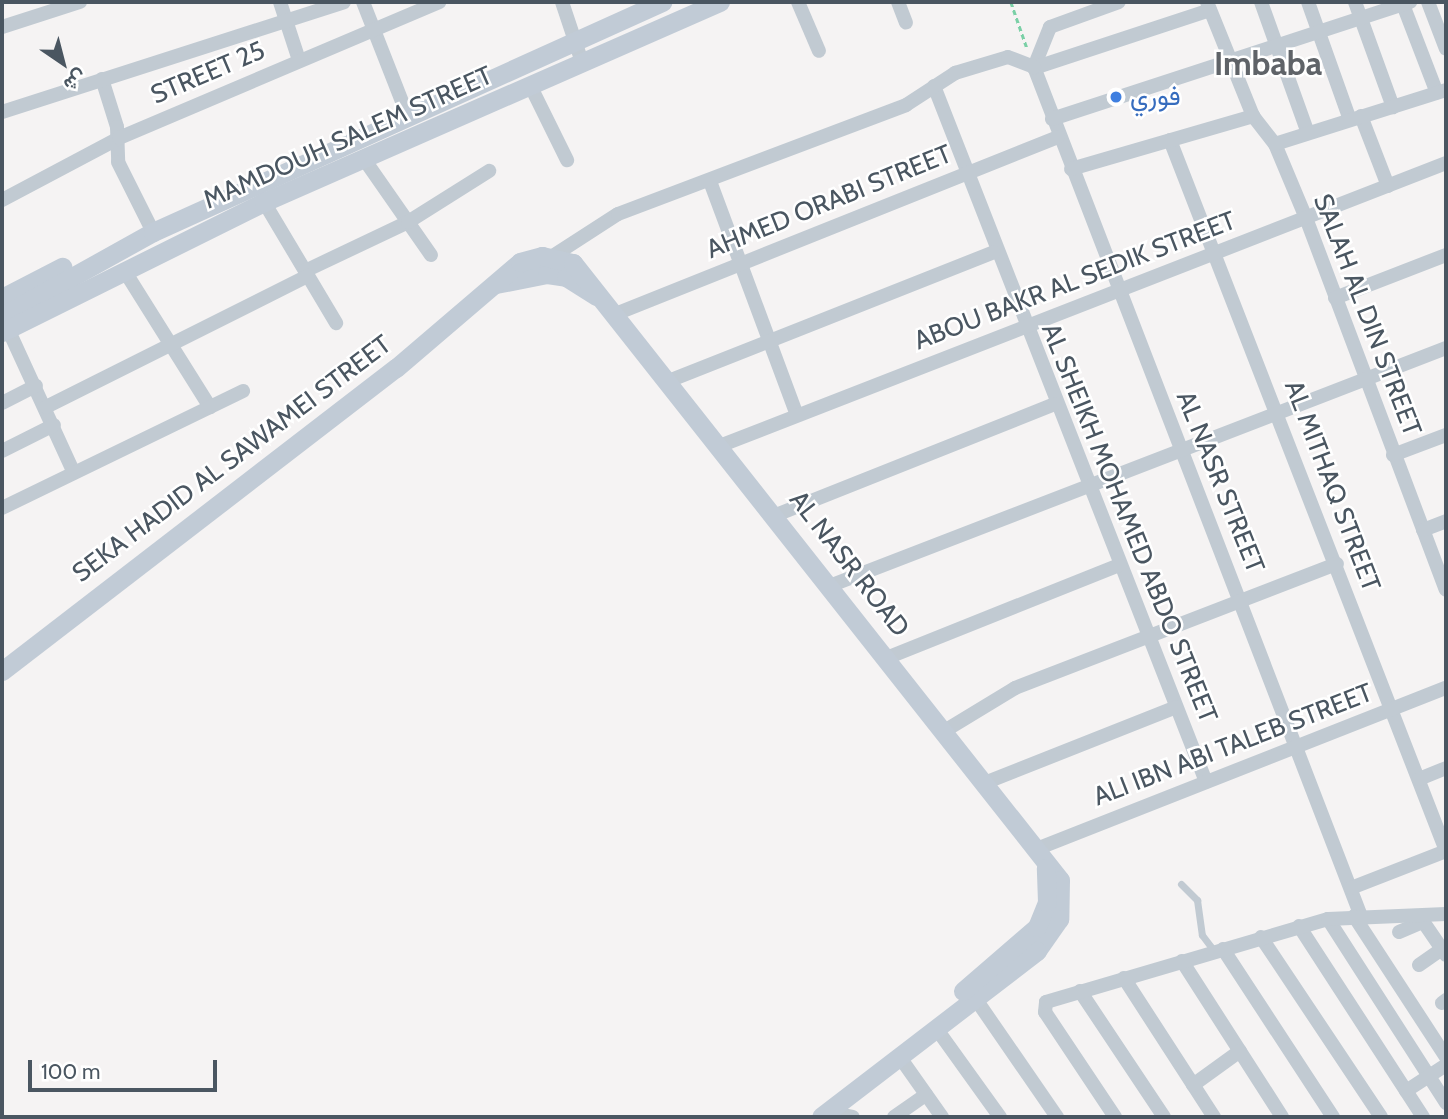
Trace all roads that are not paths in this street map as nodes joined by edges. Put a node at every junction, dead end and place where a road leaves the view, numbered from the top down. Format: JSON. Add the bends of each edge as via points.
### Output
{"nodes":[{"id":1,"x":80,"y":2,"type":"edge"},
{"id":2,"x":280,"y":2,"type":"edge"},
{"id":3,"x":344,"y":2,"type":"edge"},
{"id":4,"x":363,"y":2,"type":"edge"},
{"id":5,"x":439,"y":2,"type":"edge"},
{"id":6,"x":562,"y":2,"type":"edge"},
{"id":7,"x":662,"y":2,"type":"edge"},
{"id":8,"x":720,"y":2,"type":"edge"},
{"id":9,"x":797,"y":2,"type":"edge"},
{"id":10,"x":898,"y":2,"type":"edge"},
{"id":11,"x":1119,"y":2,"type":"edge"},
{"id":12,"x":1261,"y":2,"type":"edge"},
{"id":13,"x":1308,"y":2,"type":"edge"},
{"id":14,"x":1355,"y":2,"type":"edge"},
{"id":15,"x":1428,"y":2,"type":"edge"},
{"id":16,"x":1405,"y":3,"type":"edge"},
{"id":17,"x":1209,"y":6,"type":"edge"},
{"id":18,"x":286,"y":19,"type":"junction"},
{"id":19,"x":1361,"y":19,"type":"junction"},
{"id":20,"x":906,"y":23,"type":"dead end"},
{"id":21,"x":2,"y":27,"type":"edge"},
{"id":22,"x":372,"y":31,"type":"junction"},
{"id":23,"x":1319,"y":34,"type":"junction"},
{"id":24,"x":574,"y":40,"type":"junction"},
{"id":25,"x":1275,"y":49,"type":"junction"},
{"id":26,"x":1446,"y":49,"type":"edge"},
{"id":27,"x":819,"y":51,"type":"dead end"},
{"id":28,"x":299,"y":60,"type":"junction"},
{"id":29,"x":582,"y":62,"type":"junction"},
{"id":30,"x":1230,"y":63,"type":"junction"},
{"id":31,"x":1034,"y":67,"type":"junction"},
{"id":32,"x":102,"y":79,"type":"junction"},
{"id":33,"x":530,"y":85,"type":"junction"},
{"id":34,"x":934,"y":86,"type":"junction"},
{"id":35,"x":1441,"y":91,"type":"edge"},
{"id":36,"x":1393,"y":107,"type":"junction"},
{"id":37,"x":2,"y":112,"type":"edge"},
{"id":38,"x":407,"y":114,"type":"junction"},
{"id":39,"x":1253,"y":116,"type":"junction"},
{"id":40,"x":1355,"y":118,"type":"junction"},
{"id":41,"x":1052,"y":119,"type":"junction"},
{"id":42,"x":1308,"y":133,"type":"junction"},
{"id":43,"x":1058,"y":137,"type":"junction"},
{"id":44,"x":119,"y":138,"type":"junction"},
{"id":45,"x":1170,"y":140,"type":"junction"},
{"id":46,"x":1275,"y":144,"type":"junction"},
{"id":47,"x":364,"y":159,"type":"junction"},
{"id":48,"x":567,"y":160,"type":"dead end"},
{"id":49,"x":1446,"y":163,"type":"edge"},
{"id":50,"x":1070,"y":169,"type":"junction"},
{"id":51,"x":489,"y":170,"type":"dead end"},
{"id":52,"x":966,"y":174,"type":"junction"},
{"id":53,"x":711,"y":184,"type":"junction"},
{"id":54,"x":1388,"y":186,"type":"junction"},
{"id":55,"x":2,"y":198,"type":"edge"},
{"id":56,"x":264,"y":202,"type":"junction"},
{"id":57,"x":1306,"y":218,"type":"junction"},
{"id":58,"x":408,"y":222,"type":"junction"},
{"id":59,"x":153,"y":232,"type":"junction"},
{"id":60,"x":994,"y":252,"type":"junction"},
{"id":61,"x":1214,"y":253,"type":"junction"},
{"id":62,"x":431,"y":255,"type":"dead end"},
{"id":63,"x":1446,"y":255,"type":"edge"},
{"id":64,"x":553,"y":256,"type":"junction"},
{"id":65,"x":97,"y":261,"type":"junction"},
{"id":66,"x":741,"y":264,"type":"junction"},
{"id":67,"x":124,"y":270,"type":"junction"},
{"id":68,"x":307,"y":273,"type":"junction"},
{"id":69,"x":491,"y":284,"type":"junction"},
{"id":70,"x":1117,"y":291,"type":"junction"},
{"id":71,"x":2,"y":298,"type":"edge"},
{"id":72,"x":1335,"y":298,"type":"junction"},
{"id":73,"x":618,"y":313,"type":"junction"},
{"id":74,"x":336,"y":323,"type":"dead end"},
{"id":75,"x":4,"y":326,"type":"edge"},
{"id":76,"x":1024,"y":327,"type":"junction"},
{"id":77,"x":769,"y":341,"type":"junction"},
{"id":78,"x":172,"y":345,"type":"junction"},
{"id":79,"x":1446,"y":348,"type":"edge"},
{"id":80,"x":1366,"y":379,"type":"junction"},
{"id":81,"x":671,"y":380,"type":"junction"},
{"id":82,"x":36,"y":386,"type":"junction"},
{"id":83,"x":243,"y":391,"type":"dead end"},
{"id":84,"x":2,"y":402,"type":"edge"},
{"id":85,"x":1055,"y":404,"type":"junction"},
{"id":86,"x":46,"y":407,"type":"junction"},
{"id":87,"x":210,"y":407,"type":"junction"},
{"id":88,"x":1278,"y":413,"type":"junction"},
{"id":89,"x":797,"y":415,"type":"junction"},
{"id":90,"x":54,"y":425,"type":"junction"},
{"id":91,"x":1446,"y":435,"type":"edge"},
{"id":92,"x":722,"y":445,"type":"junction"},
{"id":93,"x":2,"y":451,"type":"edge"},
{"id":94,"x":1180,"y":451,"type":"junction"},
{"id":95,"x":1394,"y":455,"type":"junction"},
{"id":96,"x":74,"y":473,"type":"junction"},
{"id":97,"x":1088,"y":486,"type":"junction"},
{"id":98,"x":2,"y":508,"type":"edge"},
{"id":99,"x":776,"y":515,"type":"junction"},
{"id":100,"x":1446,"y":521,"type":"edge"},
{"id":101,"x":1423,"y":530,"type":"junction"},
{"id":102,"x":1337,"y":564,"type":"junction"},
{"id":103,"x":1119,"y":565,"type":"junction"},
{"id":104,"x":832,"y":585,"type":"junction"},
{"id":105,"x":1446,"y":590,"type":"edge"},
{"id":106,"x":1241,"y":601,"type":"junction"},
{"id":107,"x":1148,"y":637,"type":"junction"},
{"id":108,"x":889,"y":657,"type":"junction"},
{"id":109,"x":2,"y":671,"type":"edge"},
{"id":110,"x":1446,"y":688,"type":"edge"},
{"id":111,"x":1176,"y":707,"type":"junction"},
{"id":112,"x":1389,"y":710,"type":"junction"},
{"id":113,"x":946,"y":730,"type":"junction"},
{"id":114,"x":1299,"y":744,"type":"junction"},
{"id":115,"x":1446,"y":768,"type":"edge"},
{"id":116,"x":1419,"y":779,"type":"junction"},
{"id":117,"x":987,"y":782,"type":"junction"},
{"id":118,"x":1206,"y":782,"type":"junction"},
{"id":119,"x":1039,"y":848,"type":"junction"},
{"id":120,"x":1446,"y":851,"type":"edge"},
{"id":121,"x":1181,"y":884,"type":"dead end"},
{"id":122,"x":1351,"y":888,"type":"junction"},
{"id":123,"x":1446,"y":914,"type":"edge"},
{"id":124,"x":1358,"y":916,"type":"junction"},
{"id":125,"x":1328,"y":919,"type":"junction"},
{"id":126,"x":1422,"y":919,"type":"junction"},
{"id":127,"x":1299,"y":926,"type":"junction"},
{"id":128,"x":1398,"y":932,"type":"dead end"},
{"id":129,"x":1261,"y":937,"type":"junction"},
{"id":130,"x":1219,"y":950,"type":"junction"},
{"id":131,"x":1444,"y":952,"type":"edge"},
{"id":132,"x":1182,"y":961,"type":"junction"},
{"id":133,"x":1419,"y":965,"type":"dead end"},
{"id":134,"x":1124,"y":978,"type":"junction"},
{"id":135,"x":1080,"y":991,"type":"junction"},
{"id":136,"x":975,"y":998,"type":"junction"},
{"id":137,"x":936,"y":1028,"type":"junction"},
{"id":138,"x":1240,"y":1051,"type":"junction"},
{"id":139,"x":900,"y":1056,"type":"junction"},
{"id":140,"x":1446,"y":1057,"type":"edge"},
{"id":141,"x":1446,"y":1065,"type":"edge"},
{"id":142,"x":1429,"y":1076,"type":"junction"},
{"id":143,"x":1193,"y":1085,"type":"junction"},
{"id":144,"x":1406,"y":1091,"type":"junction"},
{"id":145,"x":926,"y":1095,"type":"junction"},
{"id":146,"x":1446,"y":1103,"type":"edge"},
{"id":147,"x":824,"y":1114,"type":"edge"},
{"id":148,"x":804,"y":1117,"type":"edge"},
{"id":149,"x":853,"y":1117,"type":"edge"},
{"id":150,"x":894,"y":1117,"type":"edge"},
{"id":151,"x":942,"y":1117,"type":"edge"},
{"id":152,"x":1000,"y":1117,"type":"edge"},
{"id":153,"x":1057,"y":1117,"type":"edge"},
{"id":154,"x":1115,"y":1117,"type":"edge"},
{"id":155,"x":1164,"y":1117,"type":"edge"},
{"id":156,"x":1214,"y":1117,"type":"edge"},
{"id":157,"x":1282,"y":1117,"type":"edge"},
{"id":158,"x":1333,"y":1117,"type":"edge"},
{"id":159,"x":1381,"y":1117,"type":"edge"},
{"id":160,"x":1423,"y":1117,"type":"edge"}],
"edges":[{"from":1,"to":21,"type":"street"},
{"from":2,"to":18,"type":"street"},
{"from":3,"to":18,"type":"street"},
{"from":4,"to":22,"type":"street"},
{"from":5,"to":22,"type":"street","name":"STREET 25"},
{"from":6,"to":24,"type":"street"},
{"from":7,"to":24,"type":"street","name":"MAMDOUH SALEM STREET"},
{"from":8,"to":29,"type":"street","name":"MAMDOUH SALEM STREET"},
{"from":9,"to":27,"type":"street"},
{"from":10,"to":20,"type":"street"},
{"from":11,"to":31,"type":"street","via":[[1051,27]]},
{"from":12,"to":25,"type":"street"},
{"from":13,"to":23,"type":"street"},
{"from":14,"to":19,"type":"street"},
{"from":15,"to":26,"type":"street"},
{"from":16,"to":19,"type":"street"},
{"from":16,"to":35,"type":"street"},
{"from":17,"to":30,"type":"street","name":"SALAH AL DIN STREET"},
{"from":17,"to":31,"type":"street"},
{"from":18,"to":28,"type":"street"},
{"from":18,"to":32,"type":"street"},
{"from":19,"to":23,"type":"street"},
{"from":19,"to":36,"type":"street"},
{"from":22,"to":28,"type":"street","name":"STREET 25"},
{"from":22,"to":38,"type":"street"},
{"from":23,"to":25,"type":"street"},
{"from":23,"to":40,"type":"street"},
{"from":24,"to":29,"type":"street"},
{"from":24,"to":38,"type":"street","name":"MAMDOUH SALEM STREET"},
{"from":25,"to":30,"type":"street"},
{"from":25,"to":42,"type":"street"},
{"from":28,"to":44,"type":"street","name":"STREET 25"},
{"from":29,"to":33,"type":"street","name":"MAMDOUH SALEM STREET"},
{"from":30,"to":39,"type":"street","name":"SALAH AL DIN STREET"},
{"from":30,"to":41,"type":"street"},
{"from":31,"to":34,"type":"street","via":[[1008,57]]},
{"from":31,"to":41,"type":"street","name":"AL NASR STREET"},
{"from":32,"to":37,"type":"street"},
{"from":32,"to":44,"type":"street"},
{"from":33,"to":47,"type":"street","name":"MAMDOUH SALEM STREET"},
{"from":33,"to":48,"type":"street"},
{"from":34,"to":52,"type":"street","name":"AL SHEIKH MOHAMED ABDO STREET"},
{"from":34,"to":53,"type":"street","via":[[906,105]]},
{"from":35,"to":36,"type":"street"},
{"from":36,"to":40,"type":"street"},
{"from":38,"to":59,"type":"street","name":"MAMDOUH SALEM STREET"},
{"from":39,"to":45,"type":"street"},
{"from":39,"to":46,"type":"street","name":"SALAH AL DIN STREET"},
{"from":40,"to":42,"type":"street"},
{"from":40,"to":54,"type":"street"},
{"from":41,"to":43,"type":"street","name":"AL NASR STREET"},
{"from":42,"to":46,"type":"street"},
{"from":43,"to":50,"type":"street","name":"AL NASR STREET"},
{"from":43,"to":52,"type":"street","name":"AHMED ORABI STREET"},
{"from":44,"to":55,"type":"street","name":"STREET 25"},
{"from":44,"to":59,"type":"street","via":[[118,162]]},
{"from":45,"to":50,"type":"street"},
{"from":45,"to":61,"type":"street","name":"AL MITHAQ STREET"},
{"from":46,"to":57,"type":"street","name":"SALAH AL DIN STREET"},
{"from":47,"to":56,"type":"street","name":"MAMDOUH SALEM STREET"},
{"from":47,"to":58,"type":"street"},
{"from":49,"to":54,"type":"street","name":"ABOU BAKR AL SEDIK STREET"},
{"from":50,"to":70,"type":"street","name":"AL NASR STREET"},
{"from":51,"to":58,"type":"street"},
{"from":52,"to":60,"type":"street","name":"AL SHEIKH MOHAMED ABDO STREET"},
{"from":52,"to":66,"type":"street","name":"AHMED ORABI STREET"},
{"from":53,"to":64,"type":"street","via":[[618,214]]},
{"from":53,"to":66,"type":"street"},
{"from":54,"to":57,"type":"street","name":"ABOU BAKR AL SEDIK STREET"},
{"from":56,"to":67,"type":"street","name":"MAMDOUH SALEM STREET"},
{"from":56,"to":68,"type":"street"},
{"from":57,"to":61,"type":"street","name":"ABOU BAKR AL SEDIK STREET"},
{"from":57,"to":72,"type":"street","name":"SALAH AL DIN STREET"},
{"from":58,"to":62,"type":"street"},
{"from":58,"to":68,"type":"street"},
{"from":59,"to":65,"type":"street","name":"MAMDOUH SALEM STREET"},
{"from":60,"to":76,"type":"street","name":"AL SHEIKH MOHAMED ABDO STREET"},
{"from":60,"to":77,"type":"street"},
{"from":61,"to":70,"type":"street","name":"ABOU BAKR AL SEDIK STREET"},
{"from":61,"to":88,"type":"street","name":"AL MITHAQ STREET"},
{"from":63,"to":72,"type":"street"},
{"from":64,"to":69,"type":"street","name":"SEKA HADID AL SAWAMEI STREET","via":[[520,262]]},
{"from":64,"to":73,"type":"street","via":[[582,270]]},
{"from":65,"to":71,"type":"street","name":"MAMDOUH SALEM STREET","via":[[75,261]]},
{"from":65,"to":75,"type":"street"},
{"from":66,"to":73,"type":"street","name":"AHMED ORABI STREET"},
{"from":66,"to":77,"type":"street"},
{"from":67,"to":75,"type":"street","name":"MAMDOUH SALEM STREET"},
{"from":67,"to":78,"type":"street"},
{"from":68,"to":74,"type":"street"},
{"from":68,"to":78,"type":"street"},
{"from":69,"to":73,"type":"street","via":[[547,274],[566,277]]},
{"from":69,"to":109,"type":"street","name":"SEKA HADID AL SAWAMEI STREET","via":[[396,368]]},
{"from":70,"to":76,"type":"street","name":"ABOU BAKR AL SEDIK STREET"},
{"from":70,"to":94,"type":"street","name":"AL NASR STREET"},
{"from":72,"to":80,"type":"street","name":"SALAH AL DIN STREET"},
{"from":73,"to":81,"type":"street","name":"AL NASR ROAD"},
{"from":75,"to":82,"type":"street"},
{"from":76,"to":85,"type":"street","name":"AL SHEIKH MOHAMED ABDO STREET"},
{"from":76,"to":89,"type":"street","name":"ABOU BAKR AL SEDIK STREET"},
{"from":77,"to":81,"type":"street"},
{"from":77,"to":89,"type":"street"},
{"from":78,"to":86,"type":"street"},
{"from":78,"to":87,"type":"street"},
{"from":79,"to":80,"type":"street"},
{"from":80,"to":88,"type":"street"},
{"from":80,"to":95,"type":"street","name":"SALAH AL DIN STREET"},
{"from":81,"to":92,"type":"street","name":"AL NASR ROAD"},
{"from":82,"to":84,"type":"street"},
{"from":82,"to":86,"type":"street"},
{"from":83,"to":87,"type":"street"},
{"from":85,"to":97,"type":"street","name":"AL SHEIKH MOHAMED ABDO STREET"},
{"from":85,"to":99,"type":"street"},
{"from":86,"to":90,"type":"street"},
{"from":87,"to":96,"type":"street"},
{"from":88,"to":94,"type":"street"},
{"from":88,"to":102,"type":"street","name":"AL MITHAQ STREET"},
{"from":89,"to":92,"type":"street","name":"ABOU BAKR AL SEDIK STREET"},
{"from":90,"to":93,"type":"street"},
{"from":90,"to":96,"type":"street"},
{"from":91,"to":95,"type":"street"},
{"from":92,"to":99,"type":"street","name":"AL NASR ROAD"},
{"from":94,"to":97,"type":"street"},
{"from":94,"to":106,"type":"street","name":"AL NASR STREET"},
{"from":95,"to":101,"type":"street","name":"SALAH AL DIN STREET"},
{"from":96,"to":98,"type":"street"},
{"from":97,"to":103,"type":"street","name":"AL SHEIKH MOHAMED ABDO STREET"},
{"from":97,"to":104,"type":"street"},
{"from":99,"to":104,"type":"street","name":"AL NASR ROAD"},
{"from":100,"to":101,"type":"street"},
{"from":101,"to":105,"type":"street","name":"SALAH AL DIN STREET"},
{"from":102,"to":106,"type":"street"},
{"from":102,"to":112,"type":"street","name":"AL MITHAQ STREET"},
{"from":103,"to":107,"type":"street","name":"AL SHEIKH MOHAMED ABDO STREET"},
{"from":103,"to":108,"type":"street"},
{"from":104,"to":108,"type":"street","name":"AL NASR ROAD"},
{"from":106,"to":107,"type":"street"},
{"from":106,"to":114,"type":"street","name":"AL NASR STREET"},
{"from":107,"to":111,"type":"street","name":"AL SHEIKH MOHAMED ABDO STREET"},
{"from":107,"to":113,"type":"street","via":[[990,699]]},
{"from":108,"to":113,"type":"street","name":"AL NASR ROAD"},
{"from":110,"to":112,"type":"street","name":"ALI IBN ABI TALEB STREET"},
{"from":111,"to":117,"type":"street"},
{"from":111,"to":118,"type":"street","name":"AL SHEIKH MOHAMED ABDO STREET"},
{"from":112,"to":114,"type":"street","name":"ALI IBN ABI TALEB STREET"},
{"from":112,"to":116,"type":"street","name":"AL MITHAQ STREET"},
{"from":113,"to":117,"type":"street","name":"AL NASR ROAD"},
{"from":114,"to":118,"type":"street","name":"ALI IBN ABI TALEB STREET"},
{"from":114,"to":122,"type":"street","name":"AL NASR STREET"},
{"from":115,"to":116,"type":"street"},
{"from":116,"to":120,"type":"street","name":"AL MITHAQ STREET"},
{"from":117,"to":119,"type":"street","name":"AL NASR ROAD"},
{"from":118,"to":119,"type":"street","name":"ALI IBN ABI TALEB STREET"},
{"from":119,"to":136,"type":"street","name":"AL NASR ROAD","via":[[1060,880],[1059,919],[1037,951]]},
{"from":119,"to":148,"type":"street","name":"AL NASR ROAD","via":[[1048,874],[1047,902],[1037,927]]},
{"from":120,"to":122,"type":"street"},
{"from":121,"to":130,"type":"lane","via":[[1197,900],[1202,935]]},
{"from":122,"to":124,"type":"street","name":"AL NASR STREET"},
{"from":123,"to":126,"type":"street"},
{"from":124,"to":125,"type":"street"},
{"from":124,"to":126,"type":"street"},
{"from":124,"to":140,"type":"street","name":"AL NASR STREET"},
{"from":125,"to":127,"type":"street"},
{"from":125,"to":142,"type":"street"},
{"from":126,"to":128,"type":"street"},
{"from":126,"to":131,"type":"street"},
{"from":127,"to":129,"type":"street"},
{"from":127,"to":144,"type":"street"},
{"from":129,"to":130,"type":"street"},
{"from":129,"to":159,"type":"street"},
{"from":130,"to":132,"type":"street"},
{"from":130,"to":158,"type":"street"},
{"from":131,"to":133,"type":"street"},
{"from":132,"to":134,"type":"street"},
{"from":132,"to":138,"type":"street"},
{"from":134,"to":135,"type":"street"},
{"from":134,"to":143,"type":"street"},
{"from":135,"to":154,"type":"street","via":[[1044,1004]]},
{"from":135,"to":155,"type":"street"},
{"from":136,"to":137,"type":"street","name":"AL NASR ROAD"},
{"from":136,"to":153,"type":"street"},
{"from":137,"to":139,"type":"street","name":"AL NASR ROAD"},
{"from":137,"to":152,"type":"street"},
{"from":138,"to":143,"type":"street"},
{"from":138,"to":157,"type":"street"},
{"from":139,"to":145,"type":"street"},
{"from":139,"to":147,"type":"street","name":"AL NASR ROAD"},
{"from":141,"to":142,"type":"street"},
{"from":142,"to":144,"type":"street"},
{"from":142,"to":146,"type":"street"},
{"from":143,"to":156,"type":"street"},
{"from":144,"to":160,"type":"street"},
{"from":145,"to":150,"type":"street"},
{"from":145,"to":151,"type":"street"},
{"from":147,"to":149,"type":"street"}]}
